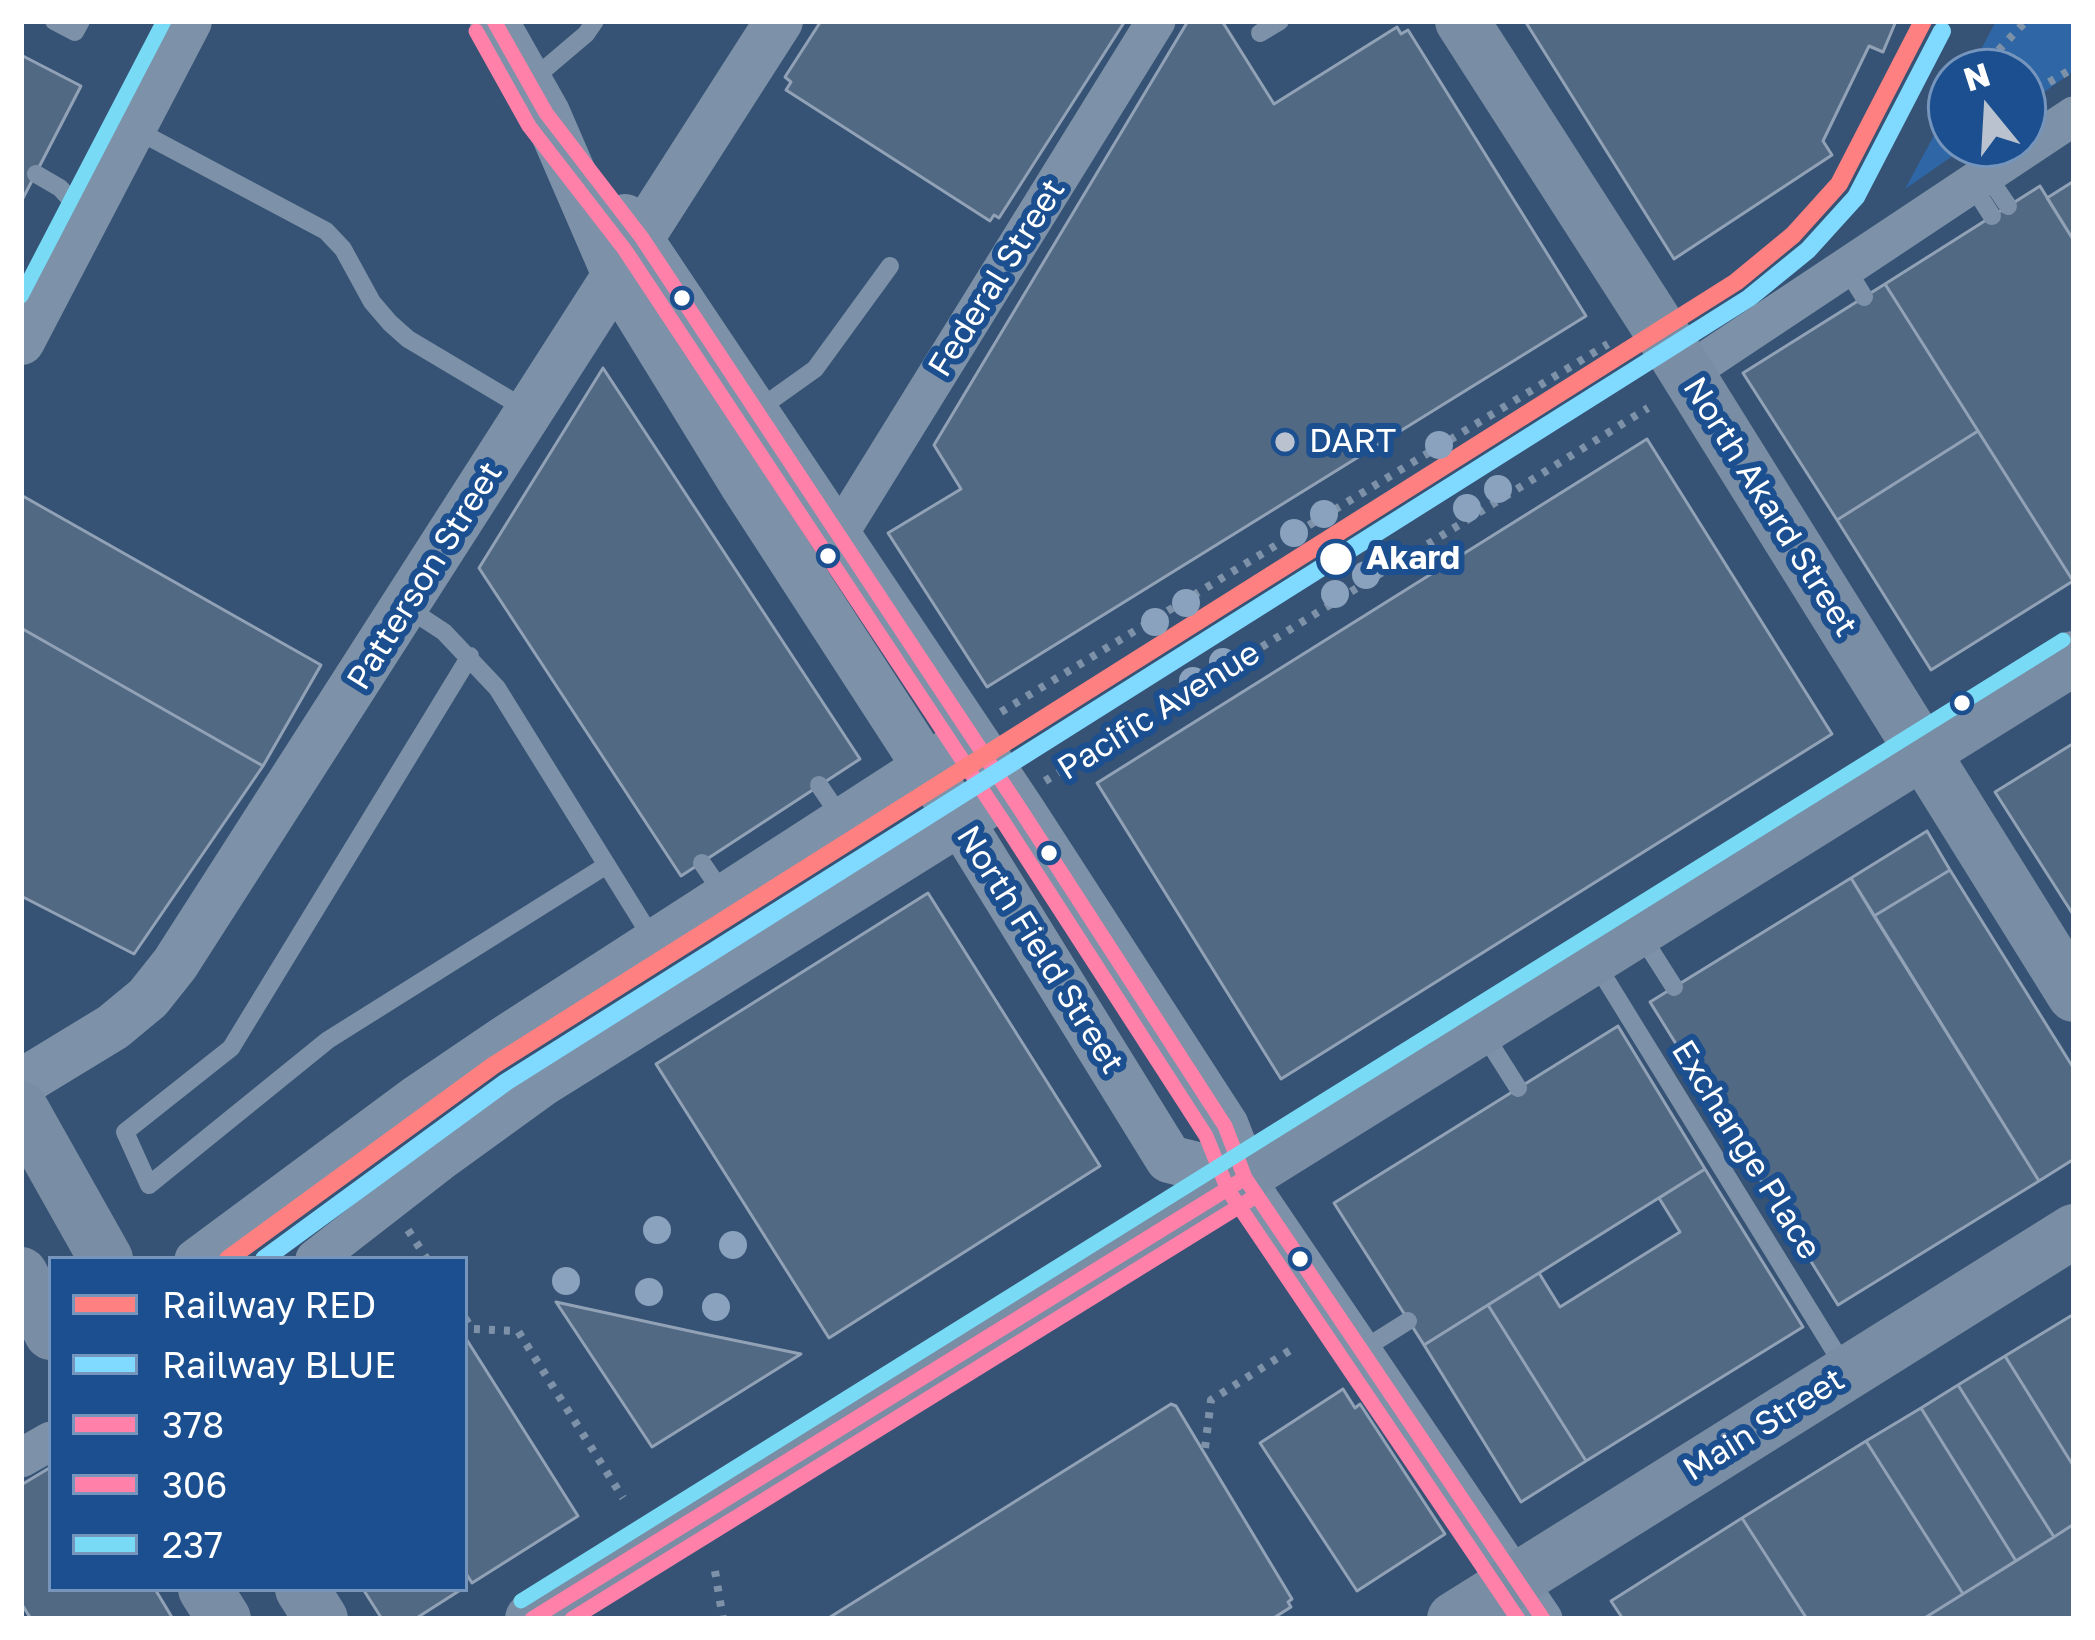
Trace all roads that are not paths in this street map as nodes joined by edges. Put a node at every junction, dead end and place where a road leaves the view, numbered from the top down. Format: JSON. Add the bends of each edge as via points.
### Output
{"nodes":[{"id":1,"x":54,"y":21,"type":"edge"},
{"id":2,"x":81,"y":21,"type":"edge"},
{"id":3,"x":188,"y":21,"type":"edge"},
{"id":4,"x":494,"y":21,"type":"edge"},
{"id":5,"x":595,"y":21,"type":"edge"},
{"id":6,"x":779,"y":21,"type":"edge"},
{"id":7,"x":1156,"y":21,"type":"edge"},
{"id":8,"x":1280,"y":21,"type":"edge"},
{"id":9,"x":1462,"y":21,"type":"edge"},
{"id":10,"x":1260,"y":33,"type":"dead end"},
{"id":11,"x":538,"y":98,"type":"junction"},
{"id":12,"x":2074,"y":116,"type":"edge"},
{"id":13,"x":132,"y":128,"type":"junction"},
{"id":14,"x":36,"y":174,"type":"dead end"},
{"id":15,"x":1977,"y":177,"type":"junction"},
{"id":16,"x":2000,"y":211,"type":"dead end"},
{"id":17,"x":86,"y":216,"type":"junction"},
{"id":18,"x":630,"y":257,"type":"junction"},
{"id":19,"x":890,"y":266,"type":"dead end"},
{"id":20,"x":21,"y":340,"type":"edge"},
{"id":21,"x":1667,"y":391,"type":"junction"},
{"id":22,"x":529,"y":411,"type":"junction"},
{"id":23,"x":756,"y":411,"type":"junction"},
{"id":24,"x":838,"y":535,"type":"junction"},
{"id":25,"x":397,"y":621,"type":"junction"},
{"id":26,"x":470,"y":656,"type":"junction"},
{"id":27,"x":2074,"y":658,"type":"edge"},
{"id":28,"x":970,"y":734,"type":"junction"},
{"id":29,"x":1922,"y":753,"type":"junction"},
{"id":30,"x":924,"y":763,"type":"junction"},
{"id":31,"x":1011,"y":795,"type":"junction"},
{"id":32,"x":962,"y":825,"type":"junction"},
{"id":33,"x":607,"y":865,"type":"junction"},
{"id":34,"x":1639,"y":931,"type":"junction"},
{"id":35,"x":652,"y":938,"type":"junction"},
{"id":36,"x":1593,"y":959,"type":"junction"},
{"id":37,"x":1674,"y":987,"type":"dead end"},
{"id":38,"x":2074,"y":995,"type":"edge"},
{"id":39,"x":1481,"y":1030,"type":"junction"},
{"id":40,"x":21,"y":1083,"type":"edge"},
{"id":41,"x":1518,"y":1088,"type":"dead end"},
{"id":42,"x":21,"y":1108,"type":"edge"},
{"id":43,"x":1245,"y":1178,"type":"junction"},
{"id":44,"x":2074,"y":1231,"type":"edge"},
{"id":45,"x":104,"y":1256,"type":"edge"},
{"id":46,"x":198,"y":1256,"type":"edge"},
{"id":47,"x":319,"y":1256,"type":"edge"},
{"id":48,"x":21,"y":1274,"type":"edge"},
{"id":49,"x":1408,"y":1321,"type":"dead end"},
{"id":50,"x":48,"y":1327,"type":"edge"},
{"id":51,"x":1362,"y":1350,"type":"junction"},
{"id":52,"x":1847,"y":1372,"type":"junction"},
{"id":53,"x":48,"y":1443,"type":"edge"},
{"id":54,"x":21,"y":1458,"type":"edge"},
{"id":55,"x":207,"y":1592,"type":"edge"},
{"id":56,"x":304,"y":1592,"type":"edge"},
{"id":57,"x":1530,"y":1600,"type":"edge"},
{"id":58,"x":224,"y":1619,"type":"edge"},
{"id":59,"x":321,"y":1619,"type":"edge"},
{"id":60,"x":532,"y":1619,"type":"edge"},
{"id":61,"x":1454,"y":1619,"type":"edge"}],
"edges":[{"from":1,"to":2,"type":"lane","via":[[75,32]]},
{"from":3,"to":13,"type":"street"},
{"from":4,"to":11,"type":"street","name":"North Field Street"},
{"from":5,"to":11,"type":"lane"},
{"from":6,"to":18,"type":"street","name":"Patterson Street"},
{"from":7,"to":24,"type":"street","name":"Federal Street"},
{"from":8,"to":10,"type":"lane"},
{"from":9,"to":21,"type":"main road","name":"North Akard Street"},
{"from":11,"to":18,"type":"street","name":"North Field Street"},
{"from":12,"to":15,"type":"street"},
{"from":13,"to":17,"type":"street"},
{"from":13,"to":22,"type":"lane","via":[[326,231],[399,331]]},
{"from":14,"to":17,"type":"lane"},
{"from":15,"to":16,"type":"lane"},
{"from":15,"to":21,"type":"street","via":[[1855,282]]},
{"from":17,"to":20,"type":"street"},
{"from":18,"to":22,"type":"street","name":"Patterson Street"},
{"from":18,"to":23,"type":"street","name":"North Field Street"},
{"from":18,"to":30,"type":"street","name":"North Field Street","via":[[745,487]]},
{"from":19,"to":23,"type":"lane","via":[[815,369]]},
{"from":21,"to":29,"type":"main road","name":"North Akard Street"},
{"from":22,"to":25,"type":"street","name":"Patterson Street"},
{"from":23,"to":24,"type":"street","name":"North Field Street"},
{"from":24,"to":28,"type":"street","name":"North Field Street"},
{"from":25,"to":26,"type":"lane","via":[[444,632]]},
{"from":25,"to":40,"type":"street","name":"Patterson Street","via":[[176,964],[113,1027]]},
{"from":26,"to":33,"type":"lane"},
{"from":26,"to":33,"type":"lane","via":[[231,1048],[125,1132],[149,1185],[328,1040]]},
{"from":27,"to":29,"type":"main road"},
{"from":28,"to":30,"type":"street"},
{"from":28,"to":31,"type":"street","name":"North Field Street"},
{"from":29,"to":34,"type":"main road"},
{"from":29,"to":38,"type":"main road","name":"North Akard Street"},
{"from":30,"to":32,"type":"street","name":"North Field Street"},
{"from":30,"to":35,"type":"street","via":[[830,801],[712,877]]},
{"from":31,"to":32,"type":"street"},
{"from":31,"to":43,"type":"street","name":"North Field Street","via":[[1225,1126]]},
{"from":32,"to":43,"type":"street","name":"North Field Street","via":[[1169,1159]]},
{"from":32,"to":47,"type":"street","via":[[545,1086]]},
{"from":33,"to":35,"type":"lane"},
{"from":34,"to":36,"type":"main road"},
{"from":34,"to":37,"type":"lane"},
{"from":35,"to":46,"type":"street","via":[[414,1096]]},
{"from":36,"to":39,"type":"main road"},
{"from":36,"to":52,"type":"lane","name":"Exchange Place"},
{"from":39,"to":41,"type":"lane"},
{"from":39,"to":43,"type":"main road"},
{"from":42,"to":45,"type":"main road"},
{"from":43,"to":51,"type":"street","name":"North Field Street"},
{"from":43,"to":60,"type":"main road"},
{"from":44,"to":52,"type":"main road","name":"Main Street"},
{"from":48,"to":50,"type":"main road"},
{"from":49,"to":51,"type":"lane"},
{"from":51,"to":57,"type":"street","name":"North Field Street"},
{"from":52,"to":57,"type":"main road","name":"Main Street"},
{"from":53,"to":54,"type":"street"},
{"from":55,"to":58,"type":"main road"},
{"from":56,"to":59,"type":"main road"},
{"from":57,"to":61,"type":"main road","name":"Main Street"}]}
